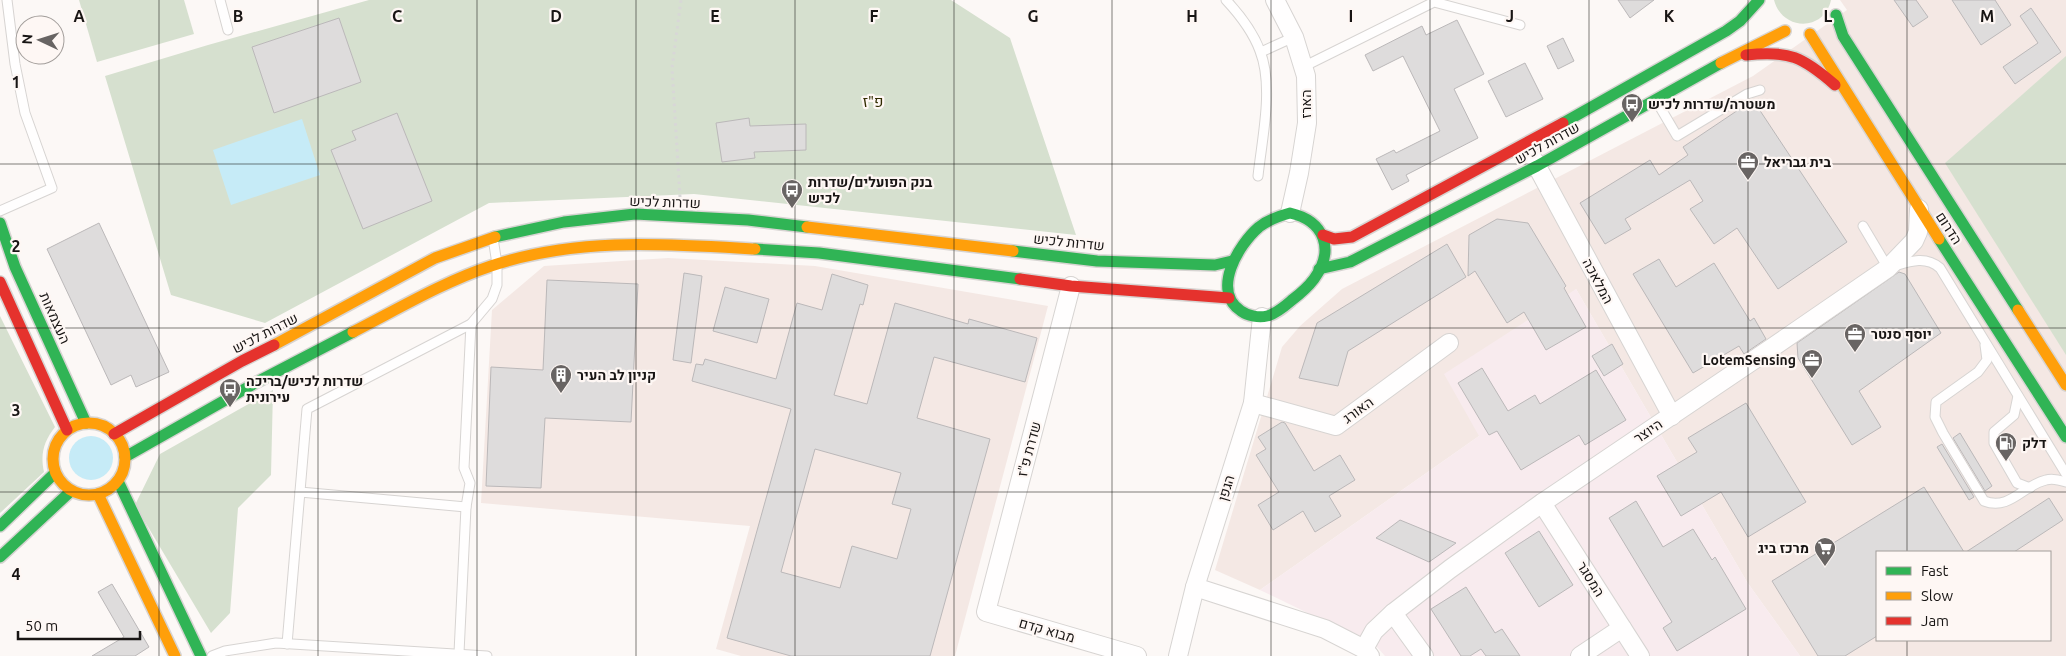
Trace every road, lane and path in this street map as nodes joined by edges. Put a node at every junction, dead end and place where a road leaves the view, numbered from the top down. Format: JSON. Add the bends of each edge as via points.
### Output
{"nodes":[{"id":1,"x":7,"y":0,"type":"edge"},
{"id":2,"x":220,"y":0,"type":"edge"},
{"id":3,"x":680,"y":0,"type":"edge"},
{"id":4,"x":1226,"y":0,"type":"edge"},
{"id":5,"x":1275,"y":0,"type":"edge"},
{"id":6,"x":1759,"y":0,"type":"edge"},
{"id":7,"x":1763,"y":0,"type":"edge"},
{"id":8,"x":1827,"y":22,"type":"junction"},
{"id":9,"x":1520,"y":25,"type":"dead end"},
{"id":10,"x":228,"y":30,"type":"dead end"},
{"id":11,"x":1785,"y":31,"type":"junction"},
{"id":12,"x":1294,"y":37,"type":"junction"},
{"id":13,"x":1261,"y":52,"type":"junction"},
{"id":14,"x":1730,"y":58,"type":"junction"},
{"id":15,"x":1303,"y":67,"type":"junction"},
{"id":16,"x":1760,"y":90,"type":"dead end"},
{"id":17,"x":1656,"y":99,"type":"junction"},
{"id":18,"x":1852,"y":99,"type":"junction"},
{"id":19,"x":1525,"y":145,"type":"junction"},
{"id":20,"x":1537,"y":166,"type":"junction"},
{"id":21,"x":1258,"y":176,"type":"dead end"},
{"id":22,"x":680,"y":198,"type":"dead end"},
{"id":23,"x":1919,"y":209,"type":"junction"},
{"id":24,"x":0,"y":211,"type":"edge"},
{"id":25,"x":1290,"y":213,"type":"junction"},
{"id":26,"x":0,"y":223,"type":"edge"},
{"id":27,"x":1863,"y":226,"type":"dead end"},
{"id":28,"x":1322,"y":235,"type":"junction"},
{"id":29,"x":493,"y":238,"type":"junction"},
{"id":30,"x":1232,"y":261,"type":"junction"},
{"id":31,"x":497,"y":264,"type":"junction"},
{"id":32,"x":1888,"y":268,"type":"junction"},
{"id":33,"x":1319,"y":269,"type":"junction"},
{"id":34,"x":0,"y":282,"type":"edge"},
{"id":35,"x":1071,"y":286,"type":"junction"},
{"id":36,"x":1229,"y":298,"type":"junction"},
{"id":37,"x":1262,"y":317,"type":"junction"},
{"id":38,"x":471,"y":324,"type":"junction"},
{"id":39,"x":1984,"y":340,"type":"junction"},
{"id":40,"x":1449,"y":343,"type":"dead end"},
{"id":41,"x":2066,"y":385,"type":"edge"},
{"id":42,"x":2018,"y":396,"type":"junction"},
{"id":43,"x":1253,"y":403,"type":"junction"},
{"id":44,"x":1672,"y":416,"type":"junction"},
{"id":45,"x":86,"y":423,"type":"junction"},
{"id":46,"x":68,"y":430,"type":"junction"},
{"id":47,"x":114,"y":434,"type":"junction"},
{"id":48,"x":2066,"y":437,"type":"edge"},
{"id":49,"x":125,"y":457,"type":"junction"},
{"id":50,"x":55,"y":473,"type":"junction"},
{"id":51,"x":2066,"y":474,"type":"edge"},
{"id":52,"x":118,"y":481,"type":"junction"},
{"id":53,"x":2066,"y":482,"type":"edge"},
{"id":54,"x":2030,"y":488,"type":"junction"},
{"id":55,"x":70,"y":491,"type":"junction"},
{"id":56,"x":300,"y":492,"type":"junction"},
{"id":57,"x":98,"y":494,"type":"junction"},
{"id":58,"x":1542,"y":503,"type":"junction"},
{"id":59,"x":466,"y":507,"type":"junction"},
{"id":60,"x":0,"y":526,"type":"edge"},
{"id":61,"x":0,"y":557,"type":"edge"},
{"id":62,"x":1195,"y":587,"type":"junction"},
{"id":63,"x":986,"y":612,"type":"joint"},
{"id":64,"x":1393,"y":613,"type":"junction"},
{"id":65,"x":1622,"y":628,"type":"junction"},
{"id":66,"x":288,"y":644,"type":"junction"},
{"id":67,"x":458,"y":653,"type":"junction"},
{"id":68,"x":1365,"y":654,"type":"edge"},
{"id":69,"x":175,"y":656,"type":"edge"},
{"id":70,"x":201,"y":656,"type":"edge"},
{"id":71,"x":212,"y":656,"type":"edge"},
{"id":72,"x":487,"y":656,"type":"edge"},
{"id":73,"x":1137,"y":656,"type":"edge"},
{"id":74,"x":1178,"y":656,"type":"edge"},
{"id":75,"x":1424,"y":656,"type":"edge"},
{"id":76,"x":1580,"y":656,"type":"edge"},
{"id":77,"x":1640,"y":656,"type":"edge"}],
"edges":[{"from":1,"to":24,"type":"lane","via":[[25,113],[52,188]]},
{"from":2,"to":10,"type":"lane"},
{"from":3,"to":22,"type":"path","via":[[672,68]]},
{"from":4,"to":13,"type":"lane","via":[[1239,14]]},
{"from":5,"to":12,"type":"street","name":"הארז"},
{"from":6,"to":19,"type":"main road","name":"שדרות לכיש","via":[[1726,31]]},
{"from":7,"to":11,"type":"main road","via":[[1769,17]]},
{"from":8,"to":11,"type":"main road","via":[[1798,34]]},
{"from":8,"to":18,"type":"main road","name":"הדרום"},
{"from":8,"to":41,"type":"main road","name":"הדרום","via":[[1843,36]]},
{"from":9,"to":15,"type":"lane","via":[[1434,2]]},
{"from":11,"to":14,"type":"main road","name":"שדרות לכיש"},
{"from":12,"to":13,"type":"lane"},
{"from":12,"to":15,"type":"street","name":"הארז"},
{"from":13,"to":21,"type":"lane","via":[[1266,106]]},
{"from":14,"to":17,"type":"main road","name":"שדרות לכיש"},
{"from":14,"to":18,"type":"main road","via":[[1778,52],[1797,57]]},
{"from":15,"to":25,"type":"street","name":"הארז","via":[[1307,123]]},
{"from":16,"to":17,"type":"lane","via":[[1747,94],[1677,136]]},
{"from":17,"to":20,"type":"main road","name":"שדרות לכיש"},
{"from":18,"to":23,"type":"main road","name":"הדרום"},
{"from":19,"to":20,"type":"street","name":"המלאכה"},
{"from":19,"to":28,"type":"main road","name":"שדרות לכיש","via":[[1352,237],[1334,239]]},
{"from":20,"to":33,"type":"main road","name":"שדרות לכיש","via":[[1350,262]]},
{"from":20,"to":44,"type":"street","name":"המלאכה"},
{"from":23,"to":32,"type":"street","name":"היוצר","via":[[1918,232],[1914,241]]},
{"from":23,"to":48,"type":"main road","name":"הדרום"},
{"from":25,"to":28,"type":"main road","via":[[1310,218]]},
{"from":25,"to":30,"type":"main road","via":[[1278,215],[1253,232]]},
{"from":26,"to":45,"type":"main road","name":"העצמאות","via":[[15,267]]},
{"from":27,"to":32,"type":"lane"},
{"from":28,"to":33,"type":"main road","via":[[1324,246]]},
{"from":29,"to":30,"type":"main road","name":"שדרות לכיש","via":[[564,222],[635,214],[748,220],[1097,261],[1215,265]]},
{"from":29,"to":31,"type":"lane"},
{"from":29,"to":47,"type":"main road","name":"שדרות לכיש","via":[[435,258]]},
{"from":30,"to":36,"type":"main road"},
{"from":31,"to":35,"type":"main road","via":[[565,248],[651,243],[819,253]]},
{"from":31,"to":38,"type":"lane","via":[[492,299]]},
{"from":31,"to":49,"type":"main road","via":[[439,288],[300,359]]},
{"from":32,"to":39,"type":"lane","via":[[1913,261],[1934,263]]},
{"from":32,"to":44,"type":"street","name":"היוצר"},
{"from":33,"to":37,"type":"main road","via":[[1295,298],[1274,314]]},
{"from":34,"to":46,"type":"main road"},
{"from":35,"to":36,"type":"main road"},
{"from":35,"to":63,"type":"street","name":"שדרת פ\"ז"},
{"from":36,"to":37,"type":"main road","via":[[1243,313]]},
{"from":37,"to":43,"type":"street","name":"הגפן"},
{"from":38,"to":56,"type":"lane","via":[[307,409]]},
{"from":38,"to":59,"type":"lane","via":[[464,468],[470,483]]},
{"from":39,"to":42,"type":"lane"},
{"from":39,"to":54,"type":"lane","via":[[1987,360],[1978,372],[1936,402],[1935,417],[1984,501],[1993,504],[2006,502]]},
{"from":40,"to":43,"type":"street","name":"האורג","via":[[1336,426]]},
{"from":42,"to":51,"type":"lane"},
{"from":42,"to":54,"type":"lane","via":[[2014,415],[1993,436],[2017,483]]},
{"from":43,"to":62,"type":"street","name":"הגפן"},
{"from":44,"to":58,"type":"street","name":"היוצר"},
{"from":45,"to":46,"type":"main road"},
{"from":45,"to":47,"type":"main road","via":[[96,424]]},
{"from":46,"to":50,"type":"main road","via":[[53,454]]},
{"from":47,"to":49,"type":"main road"},
{"from":49,"to":52,"type":"main road"},
{"from":50,"to":55,"type":"main road"},
{"from":50,"to":60,"type":"main road"},
{"from":52,"to":57,"type":"main road","via":[[106,492]]},
{"from":52,"to":70,"type":"main road"},
{"from":53,"to":54,"type":"lane","via":[[2046,480]]},
{"from":55,"to":57,"type":"main road","via":[[89,496]]},
{"from":55,"to":61,"type":"main road"},
{"from":56,"to":59,"type":"lane"},
{"from":56,"to":66,"type":"lane"},
{"from":57,"to":69,"type":"main road"},
{"from":58,"to":64,"type":"street","name":"היוצר"},
{"from":58,"to":65,"type":"street","name":"המסגר"},
{"from":59,"to":67,"type":"lane"},
{"from":62,"to":68,"type":"street","via":[[1325,629]]},
{"from":62,"to":74,"type":"street","name":"הגפן"},
{"from":63,"to":73,"type":"street","name":"מבוא קדם"},
{"from":64,"to":68,"type":"street","name":"היוצר","via":[[1374,631]]},
{"from":64,"to":75,"type":"street"},
{"from":65,"to":76,"type":"street"},
{"from":65,"to":77,"type":"street","name":"המסגר"},
{"from":66,"to":67,"type":"lane"},
{"from":66,"to":71,"type":"lane","via":[[225,651]]},
{"from":67,"to":72,"type":"lane"}]}
